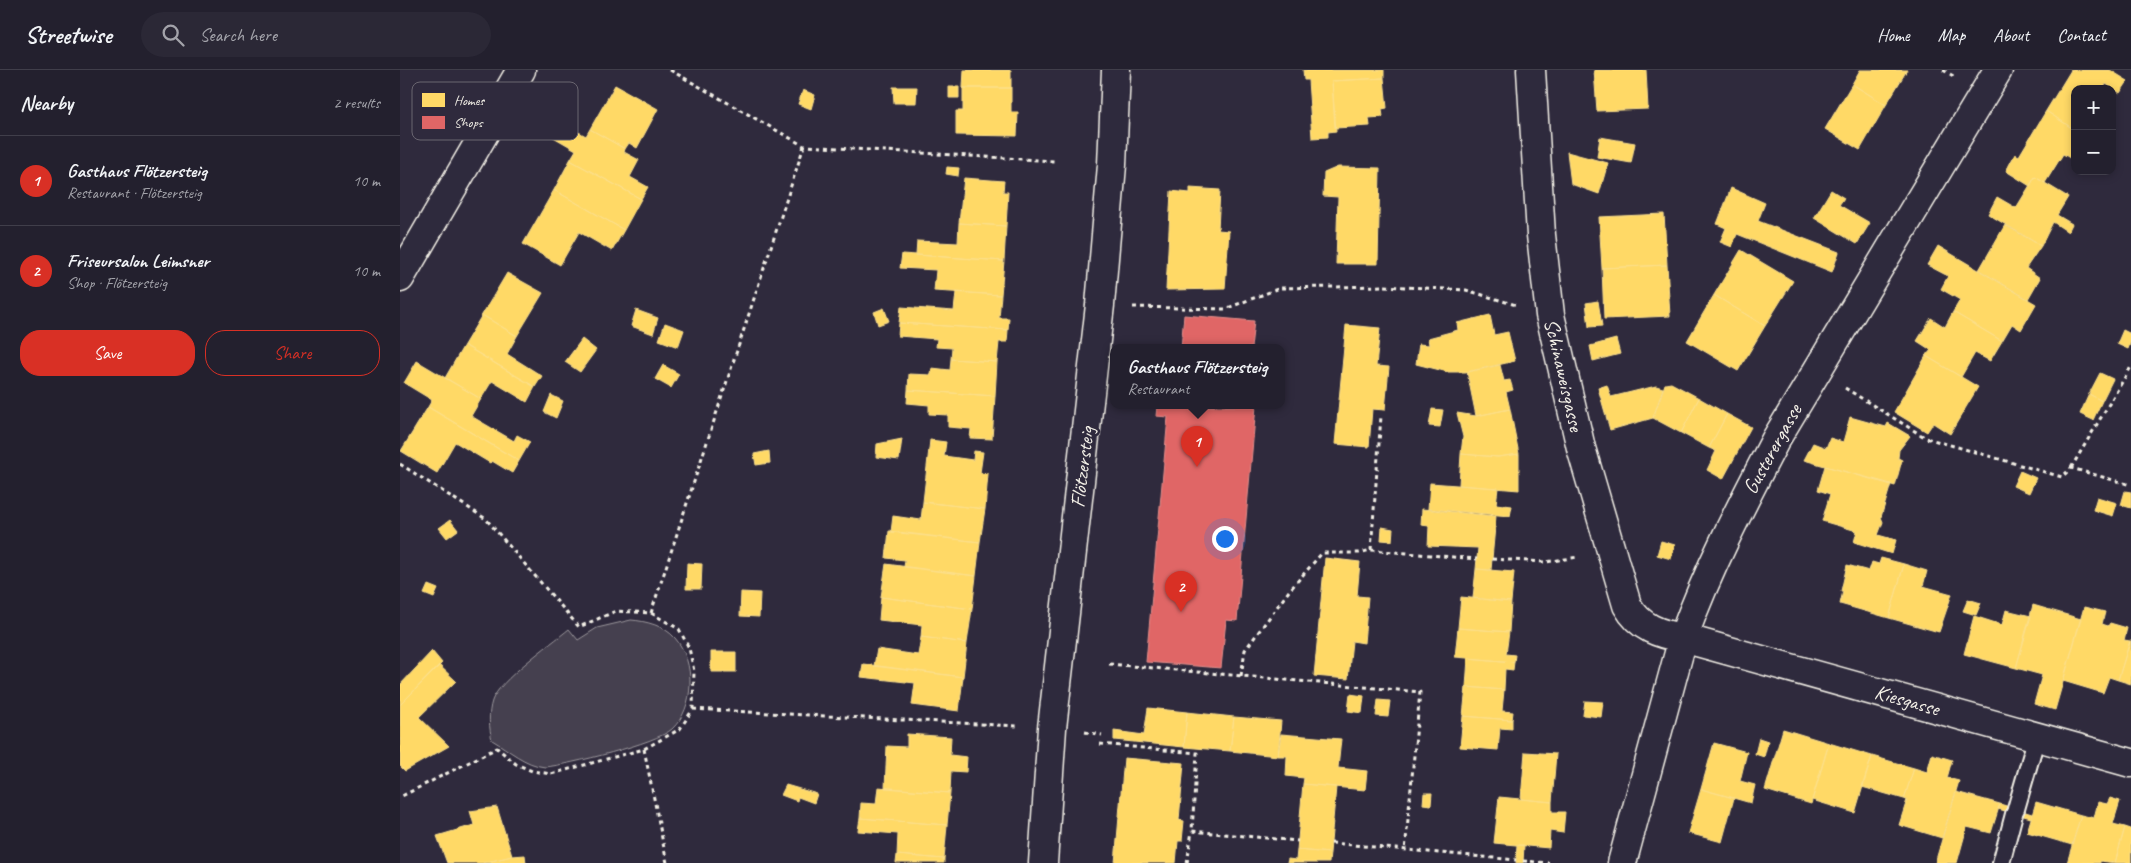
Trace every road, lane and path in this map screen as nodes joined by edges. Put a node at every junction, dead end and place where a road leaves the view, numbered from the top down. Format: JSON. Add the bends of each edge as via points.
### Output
{"nodes":[{"id":1,"x":521,"y":70,"type":"edge"},
{"id":2,"x":670,"y":70,"type":"edge"},
{"id":3,"x":1116,"y":70,"type":"edge"},
{"id":4,"x":1531,"y":70,"type":"edge"},
{"id":5,"x":1998,"y":70,"type":"edge"},
{"id":6,"x":514,"y":82,"type":"edge"},
{"id":7,"x":480,"y":140,"type":"edge"},
{"id":8,"x":804,"y":146,"type":"junction"},
{"id":9,"x":1054,"y":161,"type":"dead end"},
{"id":10,"x":400,"y":278,"type":"edge"},
{"id":11,"x":1166,"y":309,"type":"dead end"},
{"id":12,"x":1550,"y":315,"type":"junction"},
{"id":13,"x":2131,"y":367,"type":"edge"},
{"id":14,"x":1818,"y":369,"type":"junction"},
{"id":15,"x":1381,"y":416,"type":"dead end"},
{"id":16,"x":400,"y":464,"type":"edge"},
{"id":17,"x":2072,"y":468,"type":"junction"},
{"id":18,"x":2131,"y":485,"type":"edge"},
{"id":19,"x":1610,"y":548,"type":"junction"},
{"id":20,"x":1371,"y":550,"type":"junction"},
{"id":21,"x":1477,"y":559,"type":"dead end"},
{"id":22,"x":1492,"y":559,"type":"dead end"},
{"id":23,"x":651,"y":613,"type":"junction"},
{"id":24,"x":1683,"y":638,"type":"junction"},
{"id":25,"x":1109,"y":664,"type":"dead end"},
{"id":26,"x":1241,"y":676,"type":"junction"},
{"id":27,"x":693,"y":709,"type":"junction"},
{"id":28,"x":1023,"y":726,"type":"dead end"},
{"id":29,"x":1077,"y":731,"type":"dead end"},
{"id":30,"x":1102,"y":735,"type":"dead end"},
{"id":31,"x":2037,"y":736,"type":"junction"},
{"id":32,"x":1100,"y":744,"type":"dead end"},
{"id":33,"x":644,"y":749,"type":"junction"},
{"id":34,"x":2131,"y":763,"type":"edge"},
{"id":35,"x":400,"y":797,"type":"edge"},
{"id":36,"x":1192,"y":832,"type":"junction"},
{"id":37,"x":1298,"y":841,"type":"dead end"},
{"id":38,"x":1331,"y":843,"type":"dead end"},
{"id":39,"x":1405,"y":851,"type":"junction"},
{"id":40,"x":1516,"y":860,"type":"dead end"},
{"id":41,"x":1523,"y":860,"type":"dead end"},
{"id":42,"x":667,"y":863,"type":"edge"},
{"id":43,"x":1043,"y":863,"type":"edge"},
{"id":44,"x":1187,"y":863,"type":"edge"},
{"id":45,"x":1549,"y":863,"type":"edge"},
{"id":46,"x":1622,"y":863,"type":"edge"},
{"id":47,"x":2001,"y":863,"type":"edge"}],
"edges":[{"from":1,"to":6,"type":"street"},
{"from":2,"to":8,"type":"path"},
{"from":3,"to":43,"type":"street","name":"Flötzersteig","via":[[1101,296],[1052,728]]},
{"from":4,"to":12,"type":"street","name":"Schinaweisgasse"},
{"from":5,"to":14,"type":"street","name":"Gusterergasse"},
{"from":7,"to":10,"type":"street"},
{"from":8,"to":9,"type":"path"},
{"from":8,"to":23,"type":"path"},
{"from":11,"to":12,"type":"path","via":[[1225,310],[1280,288],[1384,286],[1466,290]]},
{"from":12,"to":19,"type":"street","name":"Schinaweisgasse","via":[[1578,439]]},
{"from":13,"to":17,"type":"path"},
{"from":14,"to":17,"type":"path","via":[[1926,438],[2062,478]]},
{"from":14,"to":24,"type":"street","name":"Gusterergasse","via":[[1744,500]]},
{"from":15,"to":20,"type":"path"},
{"from":16,"to":23,"type":"path","via":[[486,519],[579,627],[616,611]]},
{"from":17,"to":18,"type":"path"},
{"from":19,"to":22,"type":"path","via":[[1546,562]]},
{"from":19,"to":24,"type":"street","name":"Schinaweisgasse","via":[[1634,616],[1661,634]]},
{"from":20,"to":21,"type":"path"},
{"from":20,"to":26,"type":"path","via":[[1322,553],[1245,650]]},
{"from":23,"to":27,"type":"path","via":[[679,629],[689,648],[694,671]]},
{"from":24,"to":31,"type":"street","name":"Kiesgasse"},
{"from":24,"to":46,"type":"street","name":"Gusterergasse"},
{"from":25,"to":26,"type":"path"},
{"from":26,"to":39,"type":"path","via":[[1420,692]]},
{"from":27,"to":28,"type":"path"},
{"from":27,"to":33,"type":"path","via":[[680,729]]},
{"from":29,"to":30,"type":"path"},
{"from":31,"to":34,"type":"street","name":"Kiesgasse"},
{"from":31,"to":47,"type":"lane"},
{"from":32,"to":36,"type":"path","via":[[1197,753]]},
{"from":33,"to":35,"type":"path","via":[[551,774],[516,764],[497,748]]},
{"from":33,"to":42,"type":"path"},
{"from":36,"to":37,"type":"path"},
{"from":36,"to":44,"type":"path"},
{"from":38,"to":39,"type":"path"},
{"from":39,"to":40,"type":"path"},
{"from":41,"to":45,"type":"path"}]}
